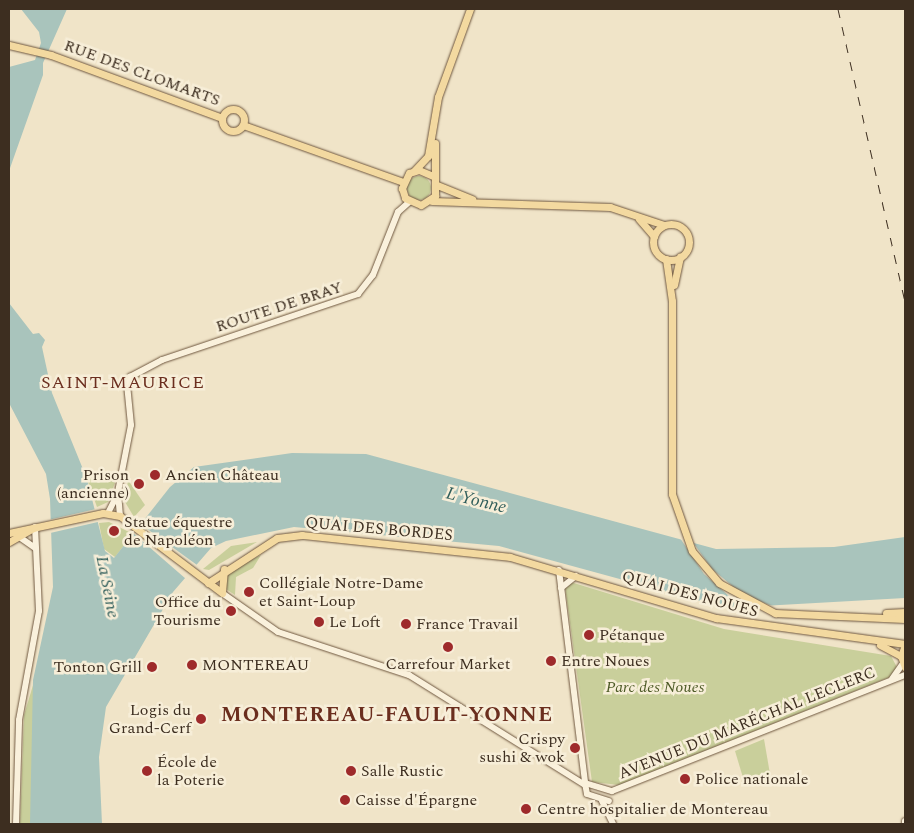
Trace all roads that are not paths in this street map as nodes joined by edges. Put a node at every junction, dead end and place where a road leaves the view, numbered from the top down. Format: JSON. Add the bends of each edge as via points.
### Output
{"nodes":[{"id":1,"x":470,"y":9,"type":"edge"},
{"id":2,"x":9,"y":45,"type":"edge"},
{"id":3,"x":222,"y":118,"type":"junction"},
{"id":4,"x":435,"y":119,"type":"junction"},
{"id":5,"x":243,"y":125,"type":"junction"},
{"id":6,"x":414,"y":171,"type":"junction"},
{"id":7,"x":433,"y":176,"type":"junction"},
{"id":8,"x":403,"y":182,"type":"junction"},
{"id":9,"x":437,"y":186,"type":"junction"},
{"id":10,"x":432,"y":201,"type":"junction"},
{"id":11,"x":409,"y":202,"type":"junction"},
{"id":12,"x":492,"y":204,"type":"junction"},
{"id":13,"x":629,"y":212,"type":"junction"},
{"id":14,"x":664,"y":225,"type":"junction"},
{"id":15,"x":654,"y":236,"type":"junction"},
{"id":16,"x":680,"y":257,"type":"junction"},
{"id":17,"x":666,"y":259,"type":"junction"},
{"id":18,"x":672,"y":301,"type":"junction"},
{"id":19,"x":118,"y":492,"type":"junction"},
{"id":20,"x":108,"y":513,"type":"junction"},
{"id":21,"x":120,"y":516,"type":"junction"},
{"id":22,"x":31,"y":528,"type":"junction"},
{"id":23,"x":12,"y":537,"type":"edge"},
{"id":24,"x":33,"y":547,"type":"junction"},
{"id":25,"x":224,"y":568,"type":"junction"},
{"id":26,"x":559,"y":570,"type":"junction"},
{"id":27,"x":576,"y":576,"type":"junction"},
{"id":28,"x":208,"y":583,"type":"junction"},
{"id":29,"x":561,"y":588,"type":"junction"},
{"id":30,"x":222,"y":593,"type":"junction"},
{"id":31,"x":905,"y":612,"type":"edge"},
{"id":32,"x":867,"y":616,"type":"junction"},
{"id":33,"x":905,"y":619,"type":"edge"},
{"id":34,"x":875,"y":643,"type":"junction"},
{"id":35,"x":905,"y":644,"type":"edge"},
{"id":36,"x":903,"y":662,"type":"edge"},
{"id":37,"x":905,"y":675,"type":"edge"},
{"id":38,"x":891,"y":680,"type":"junction"},
{"id":39,"x":585,"y":784,"type":"junction"},
{"id":40,"x":612,"y":791,"type":"junction"},
{"id":41,"x":609,"y":801,"type":"junction"},
{"id":42,"x":602,"y":802,"type":"junction"},
{"id":43,"x":610,"y":817,"type":"junction"},
{"id":44,"x":16,"y":824,"type":"edge"},
{"id":45,"x":613,"y":824,"type":"edge"}],
"edges":[{"from":1,"to":4,"type":"main road"},
{"from":2,"to":3,"type":"main road","name":"RUE DES CLOMARTS","via":[[52,55]]},
{"from":3,"to":5,"type":"main road","name":"RUE DES CLOMARTS","via":[[229,131]]},
{"from":3,"to":5,"type":"main road","via":[[228,110],[238,111]]},
{"from":4,"to":6,"type":"main road","via":[[428,156]]},
{"from":4,"to":7,"type":"main road"},
{"from":5,"to":8,"type":"main road"},
{"from":6,"to":7,"type":"main road"},
{"from":6,"to":8,"type":"main road"},
{"from":7,"to":9,"type":"main road"},
{"from":8,"to":11,"type":"main road"},
{"from":9,"to":10,"type":"main road"},
{"from":9,"to":12,"type":"main road","via":[[446,193]]},
{"from":10,"to":11,"type":"main road","via":[[421,205]]},
{"from":10,"to":12,"type":"main road"},
{"from":11,"to":19,"type":"main road","name":"ROUTE DE BRAY","via":[[398,212],[373,275],[358,294],[162,360],[127,382],[131,425]]},
{"from":12,"to":13,"type":"main road","via":[[610,207]]},
{"from":13,"to":14,"type":"main road"},
{"from":13,"to":15,"type":"main road"},
{"from":14,"to":15,"type":"main road"},
{"from":14,"to":16,"type":"main road","via":[[678,225],[688,236],[688,246]]},
{"from":15,"to":17,"type":"main road","via":[[655,251]]},
{"from":16,"to":17,"type":"main road"},
{"from":16,"to":18,"type":"main road"},
{"from":17,"to":18,"type":"main road"},
{"from":18,"to":32,"type":"main road","via":[[672,494],[692,551],[719,583],[760,608],[816,618]]},
{"from":19,"to":20,"type":"main road"},
{"from":19,"to":21,"type":"main road"},
{"from":20,"to":21,"type":"main road"},
{"from":20,"to":22,"type":"main road"},
{"from":21,"to":28,"type":"main road"},
{"from":22,"to":23,"type":"main road"},
{"from":22,"to":24,"type":"main road"},
{"from":23,"to":24,"type":"main road"},
{"from":24,"to":44,"type":"main road","via":[[40,611],[18,720]]},
{"from":25,"to":26,"type":"main road","name":"QUAI DES BORDES","via":[[278,538],[302,535],[486,553]]},
{"from":25,"to":28,"type":"main road","name":"QUAI DES BORDES"},
{"from":25,"to":30,"type":"main road","via":[[220,583]]},
{"from":26,"to":27,"type":"main road","name":"QUAI DES NOUES"},
{"from":26,"to":29,"type":"main road"},
{"from":27,"to":29,"type":"main road"},
{"from":27,"to":34,"type":"main road","name":"QUAI DES NOUES","via":[[716,618]]},
{"from":28,"to":30,"type":"main road"},
{"from":29,"to":39,"type":"main road"},
{"from":30,"to":39,"type":"main road","via":[[278,632],[409,675]]},
{"from":31,"to":32,"type":"main road"},
{"from":32,"to":33,"type":"main road"},
{"from":34,"to":35,"type":"main road"},
{"from":34,"to":36,"type":"main road"},
{"from":35,"to":36,"type":"main road"},
{"from":36,"to":38,"type":"main road"},
{"from":37,"to":38,"type":"main road","name":"AVENUE DU MARÉCHAL LECLERC"},
{"from":38,"to":40,"type":"main road","name":"AVENUE DU MARÉCHAL LECLERC"},
{"from":39,"to":40,"type":"main road"},
{"from":39,"to":42,"type":"main road","via":[[587,794]]},
{"from":40,"to":41,"type":"main road"},
{"from":41,"to":42,"type":"main road"},
{"from":41,"to":43,"type":"main road"},
{"from":42,"to":43,"type":"main road"},
{"from":43,"to":45,"type":"main road"}]}
